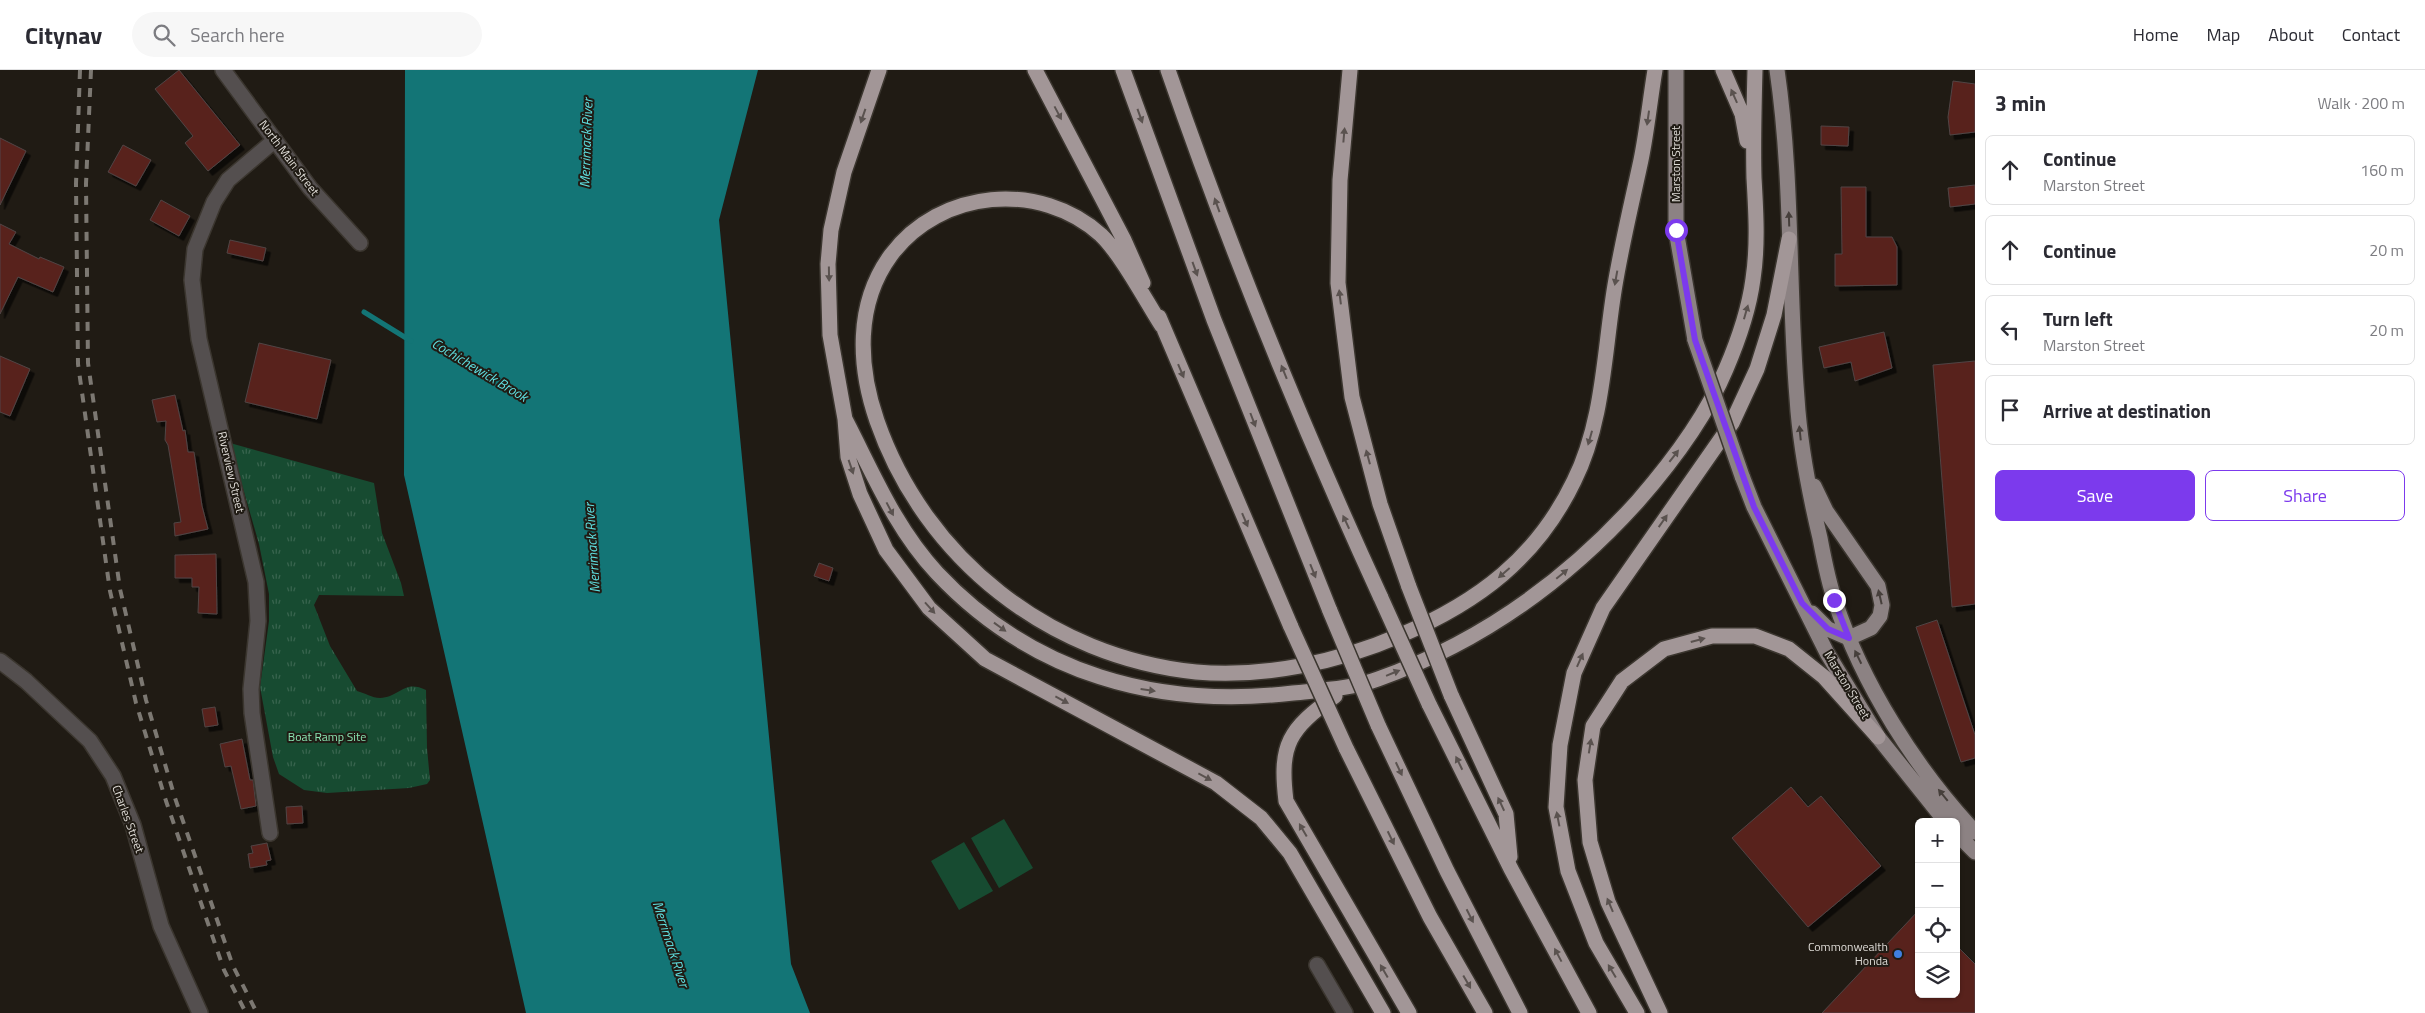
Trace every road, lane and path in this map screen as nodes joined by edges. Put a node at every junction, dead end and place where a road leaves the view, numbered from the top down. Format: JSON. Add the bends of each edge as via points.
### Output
{"nodes":[{"id":1,"x":223,"y":70,"type":"edge"},
{"id":2,"x":880,"y":70,"type":"edge"},
{"id":3,"x":1035,"y":70,"type":"edge"},
{"id":4,"x":1123,"y":70,"type":"edge"},
{"id":5,"x":1168,"y":70,"type":"edge"},
{"id":6,"x":1350,"y":70,"type":"edge"},
{"id":7,"x":1655,"y":70,"type":"edge"},
{"id":8,"x":1722,"y":70,"type":"edge"},
{"id":9,"x":1754,"y":70,"type":"edge"},
{"id":10,"x":1778,"y":70,"type":"edge"},
{"id":11,"x":1675,"y":76,"type":"edge"},
{"id":12,"x":274,"y":140,"type":"junction"},
{"id":13,"x":1754,"y":177,"type":"junction"},
{"id":14,"x":1789,"y":239,"type":"junction"},
{"id":15,"x":360,"y":242,"type":"dead end"},
{"id":16,"x":1162,"y":326,"type":"junction"},
{"id":17,"x":845,"y":419,"type":"junction"},
{"id":18,"x":1804,"y":465,"type":"junction"},
{"id":19,"x":1802,"y":603,"type":"junction"},
{"id":20,"x":1849,"y":638,"type":"junction"},
{"id":21,"x":0,"y":661,"type":"edge"},
{"id":22,"x":1346,"y":687,"type":"junction"},
{"id":23,"x":1878,"y":737,"type":"junction"},
{"id":24,"x":1943,"y":818,"type":"edge"},
{"id":25,"x":1975,"y":832,"type":"edge"},
{"id":26,"x":270,"y":833,"type":"dead end"},
{"id":27,"x":1960,"y":837,"type":"edge"},
{"id":28,"x":1975,"y":852,"type":"edge"},
{"id":29,"x":1511,"y":869,"type":"junction"},
{"id":30,"x":1317,"y":965,"type":"dead end"},
{"id":31,"x":200,"y":1013,"type":"edge"},
{"id":32,"x":1345,"y":1013,"type":"edge"},
{"id":33,"x":1383,"y":1013,"type":"edge"},
{"id":34,"x":1409,"y":1013,"type":"edge"},
{"id":35,"x":1484,"y":1013,"type":"edge"},
{"id":36,"x":1520,"y":1013,"type":"edge"},
{"id":37,"x":1589,"y":1013,"type":"edge"},
{"id":38,"x":1637,"y":1013,"type":"edge"},
{"id":39,"x":1660,"y":1013,"type":"edge"}],
"edges":[{"from":1,"to":12,"type":"street","name":"North Main Street"},
{"from":2,"to":17,"type":"highway","one_way":true,"via":[[844,172],[828,264],[830,335]]},
{"from":3,"to":16,"type":"highway","one_way":true,"via":[[1124,240]]},
{"from":4,"to":36,"type":"highway","one_way":true,"bridge":true,"via":[[1214,320],[1330,611],[1378,725],[1447,871]]},
{"from":29,"to":5,"type":"highway","one_way":true,"bridge":true,"via":[[1429,704],[1336,500],[1225,226]]},
{"from":29,"to":6,"type":"highway","one_way":true,"bridge":true,"via":[[1506,814],[1451,695],[1409,587],[1380,504],[1352,396],[1338,284],[1340,180]]},
{"from":7,"to":16,"type":"highway","one_way":true,"via":[[1642,156],[1620,258],[1596,415],[1575,480],[1556,513],[1512,567],[1473,598],[1443,616],[1369,648],[1327,660],[1263,670],[1201,672],[1135,660],[1073,638],[1009,601],[976,574],[925,516],[893,461],[871,403],[864,367],[864,320],[870,294],[892,253],[916,230],[960,205],[1020,198],[1050,205],[1078,219],[1104,238]]},
{"from":13,"to":8,"type":"highway","one_way":true,"via":[[1742,114]]},
{"from":9,"to":13,"type":"highway"},
{"from":14,"to":10,"type":"main road","name":"Marston Street","one_way":true,"via":[[1784,118]]},
{"from":11,"to":19,"type":"main road","name":"Marston Street","bridge":true,"via":[[1676,230],[1695,340],[1754,507]]},
{"from":12,"to":15,"type":"street","name":"North Main Street","via":[[310,188]]},
{"from":12,"to":26,"type":"street","name":"Riverview Street","via":[[228,180],[214,202],[195,249],[192,280],[200,339],[256,582],[258,621],[251,689],[252,713]]},
{"from":22,"to":13,"type":"highway","one_way":true,"via":[[1376,680],[1423,660],[1509,615],[1586,554],[1647,490],[1699,419],[1725,372],[1746,312],[1755,254],[1757,214]]},
{"from":18,"to":14,"type":"main road","name":"Marston Street","one_way":true,"via":[[1797,399]]},
{"from":38,"to":14,"type":"highway","one_way":true,"via":[[1596,943],[1564,853],[1556,807],[1560,745],[1574,673],[1603,608],[1732,423],[1757,369],[1774,315]]},
{"from":16,"to":35,"type":"highway","one_way":true,"bridge":true,"via":[[1346,748],[1430,917]]},
{"from":17,"to":22,"type":"highway","one_way":true,"via":[[894,518],[930,565],[987,617],[1060,662],[1133,688],[1186,695],[1254,698]]},
{"from":17,"to":33,"type":"highway","one_way":true,"via":[[848,457],[860,494],[886,550],[929,608],[985,659],[1216,783],[1261,818],[1290,853]]},
{"from":18,"to":20,"type":"main road","name":"Marston Street","via":[[1834,600]]},
{"from":20,"to":18,"type":"main road","one_way":true,"via":[[1871,628],[1880,616],[1882,605],[1878,586],[1826,511]]},
{"from":19,"to":20,"type":"main road","via":[[1828,629]]},
{"from":19,"to":23,"type":"main road","name":"Marston Street","via":[[1827,653]]},
{"from":25,"to":20,"type":"main road","name":"Marston Street","one_way":true,"via":[[1912,753]]},
{"from":21,"to":31,"type":"street","name":"Charles Street","via":[[33,686],[90,741],[112,776],[133,825],[161,926]]},
{"from":34,"to":22,"type":"highway","one_way":true,"via":[[1286,801],[1282,771],[1288,740],[1309,715]]},
{"from":23,"to":24,"type":"main road","name":"Marston Street"},
{"from":39,"to":23,"type":"highway","one_way":true,"via":[[1608,902],[1590,842],[1585,780],[1593,726],[1622,681],[1664,649],[1712,636],[1755,636],[1789,649],[1824,677]]},
{"from":27,"to":28,"type":"main road"},
{"from":37,"to":29,"type":"highway","one_way":true},
{"from":30,"to":32,"type":"street"}]}
